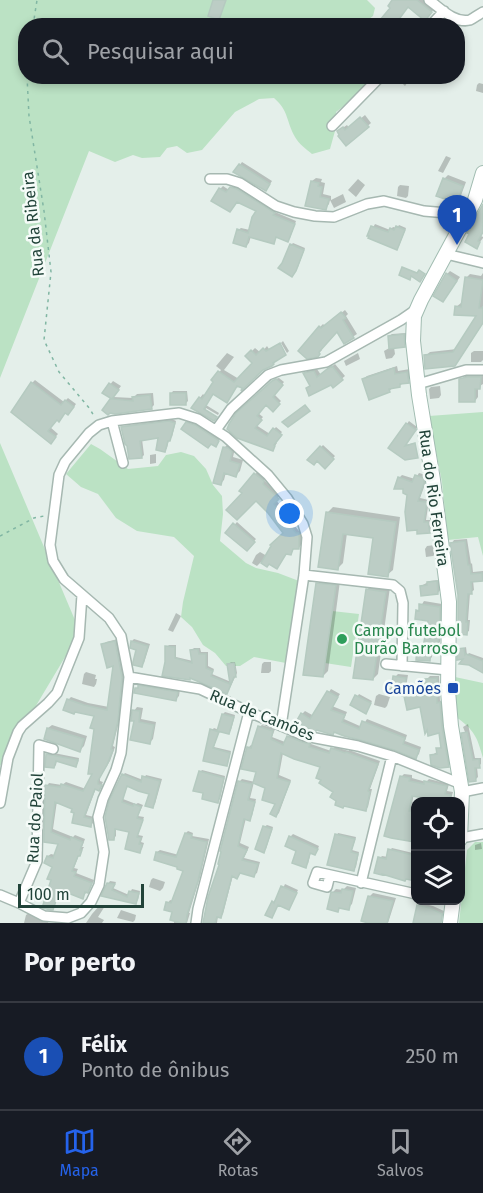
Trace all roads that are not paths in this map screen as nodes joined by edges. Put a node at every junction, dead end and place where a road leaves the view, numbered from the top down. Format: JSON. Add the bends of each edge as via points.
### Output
{"nodes":[{"id":1,"x":429,"y":0,"type":"edge"},
{"id":2,"x":444,"y":11,"type":"junction"},
{"id":3,"x":483,"y":12,"type":"edge"},
{"id":4,"x":437,"y":18,"type":"edge"},
{"id":5,"x":456,"y":18,"type":"edge"},
{"id":6,"x":465,"y":20,"type":"edge"},
{"id":7,"x":373,"y":84,"type":"edge"},
{"id":8,"x":332,"y":126,"type":"dead end"},
{"id":9,"x":483,"y":173,"type":"edge"},
{"id":10,"x":210,"y":179,"type":"dead end"},
{"id":11,"x":470,"y":210,"type":"junction"},
{"id":12,"x":446,"y":254,"type":"junction"},
{"id":13,"x":483,"y":263,"type":"edge"},
{"id":14,"x":417,"y":309,"type":"junction"},
{"id":15,"x":483,"y":370,"type":"edge"},
{"id":16,"x":418,"y":384,"type":"junction"},
{"id":17,"x":112,"y":421,"type":"junction"},
{"id":18,"x":216,"y":430,"type":"junction"},
{"id":19,"x":123,"y":464,"type":"dead end"},
{"id":20,"x":303,"y":575,"type":"junction"},
{"id":21,"x":82,"y":595,"type":"junction"},
{"id":22,"x":386,"y":664,"type":"dead end"},
{"id":23,"x":402,"y":666,"type":"junction"},
{"id":24,"x":448,"y":670,"type":"junction"},
{"id":25,"x":129,"y":676,"type":"junction"},
{"id":26,"x":249,"y":712,"type":"junction"},
{"id":27,"x":281,"y":726,"type":"junction"},
{"id":28,"x":53,"y":749,"type":"dead end"},
{"id":29,"x":392,"y":756,"type":"junction"},
{"id":30,"x":461,"y":788,"type":"junction"},
{"id":31,"x":483,"y":788,"type":"edge"},
{"id":32,"x":461,"y":797,"type":"edge"},
{"id":33,"x":0,"y":803,"type":"edge"},
{"id":34,"x":483,"y":834,"type":"edge"},
{"id":35,"x":465,"y":837,"type":"edge"},
{"id":36,"x":330,"y":875,"type":"dead end"},
{"id":37,"x":361,"y":883,"type":"junction"},
{"id":38,"x":411,"y":893,"type":"edge"},
{"id":39,"x":0,"y":895,"type":"edge"},
{"id":40,"x":19,"y":903,"type":"junction"},
{"id":41,"x":449,"y":905,"type":"edge"},
{"id":42,"x":68,"y":920,"type":"edge"},
{"id":43,"x":196,"y":923,"type":"edge"},
{"id":44,"x":450,"y":923,"type":"edge"}],
"edges":[{"from":1,"to":2,"type":"street"},
{"from":2,"to":4,"type":"street"},
{"from":2,"to":5,"type":"street"},
{"from":3,"to":6,"type":"street"},
{"from":7,"to":8,"type":"street"},
{"from":9,"to":11,"type":"street","name":"Rua do Rio Ferreira"},
{"from":10,"to":11,"type":"street","via":[[240,183],[276,206],[315,216],[334,217],[384,201],[424,211]]},
{"from":11,"to":12,"type":"street","name":"Rua do Rio Ferreira"},
{"from":12,"to":13,"type":"street"},
{"from":12,"to":14,"type":"street","name":"Rua do Rio Ferreira"},
{"from":14,"to":16,"type":"street","name":"Rua do Rio Ferreira","via":[[413,341]]},
{"from":14,"to":18,"type":"street","via":[[326,362],[268,375],[231,409]]},
{"from":15,"to":16,"type":"street","via":[[466,370]]},
{"from":16,"to":24,"type":"street","name":"Rua do Rio Ferreira","via":[[449,602]]},
{"from":17,"to":18,"type":"street","via":[[179,413]]},
{"from":17,"to":19,"type":"street"},
{"from":17,"to":21,"type":"street","via":[[89,433],[65,462],[59,476],[50,545],[53,561],[64,579]]},
{"from":18,"to":20,"type":"street","via":[[268,475],[303,524],[307,537]]},
{"from":20,"to":23,"type":"street","via":[[393,585],[400,591]]},
{"from":20,"to":27,"type":"street"},
{"from":21,"to":25,"type":"street","via":[[110,618],[122,636]]},
{"from":21,"to":33,"type":"street","via":[[79,638],[57,693],[18,732],[8,758]]},
{"from":22,"to":23,"type":"street"},
{"from":23,"to":24,"type":"street"},
{"from":24,"to":30,"type":"street","name":"Rua do Rio Ferreira","via":[[451,726]]},
{"from":25,"to":26,"type":"street","name":"Rua de Camões","via":[[200,689]]},
{"from":25,"to":42,"type":"street","via":[[120,753],[98,817],[104,852],[99,885],[91,902]]},
{"from":26,"to":27,"type":"street","name":"Rua de Camões"},
{"from":26,"to":43,"type":"street"},
{"from":27,"to":29,"type":"street","name":"Rua de Camões","via":[[305,736]]},
{"from":28,"to":40,"type":"street","name":"Rua do Paiol","via":[[39,745],[37,861]]},
{"from":29,"to":30,"type":"street","name":"Rua de Camões"},
{"from":29,"to":37,"type":"street"},
{"from":30,"to":31,"type":"street"},
{"from":30,"to":32,"type":"street","name":"Rua do Rio Ferreira"},
{"from":34,"to":35,"type":"street"},
{"from":36,"to":37,"type":"street"},
{"from":37,"to":38,"type":"street"},
{"from":39,"to":40,"type":"street"},
{"from":40,"to":42,"type":"street","via":[[44,916]]},
{"from":41,"to":44,"type":"street"}]}
